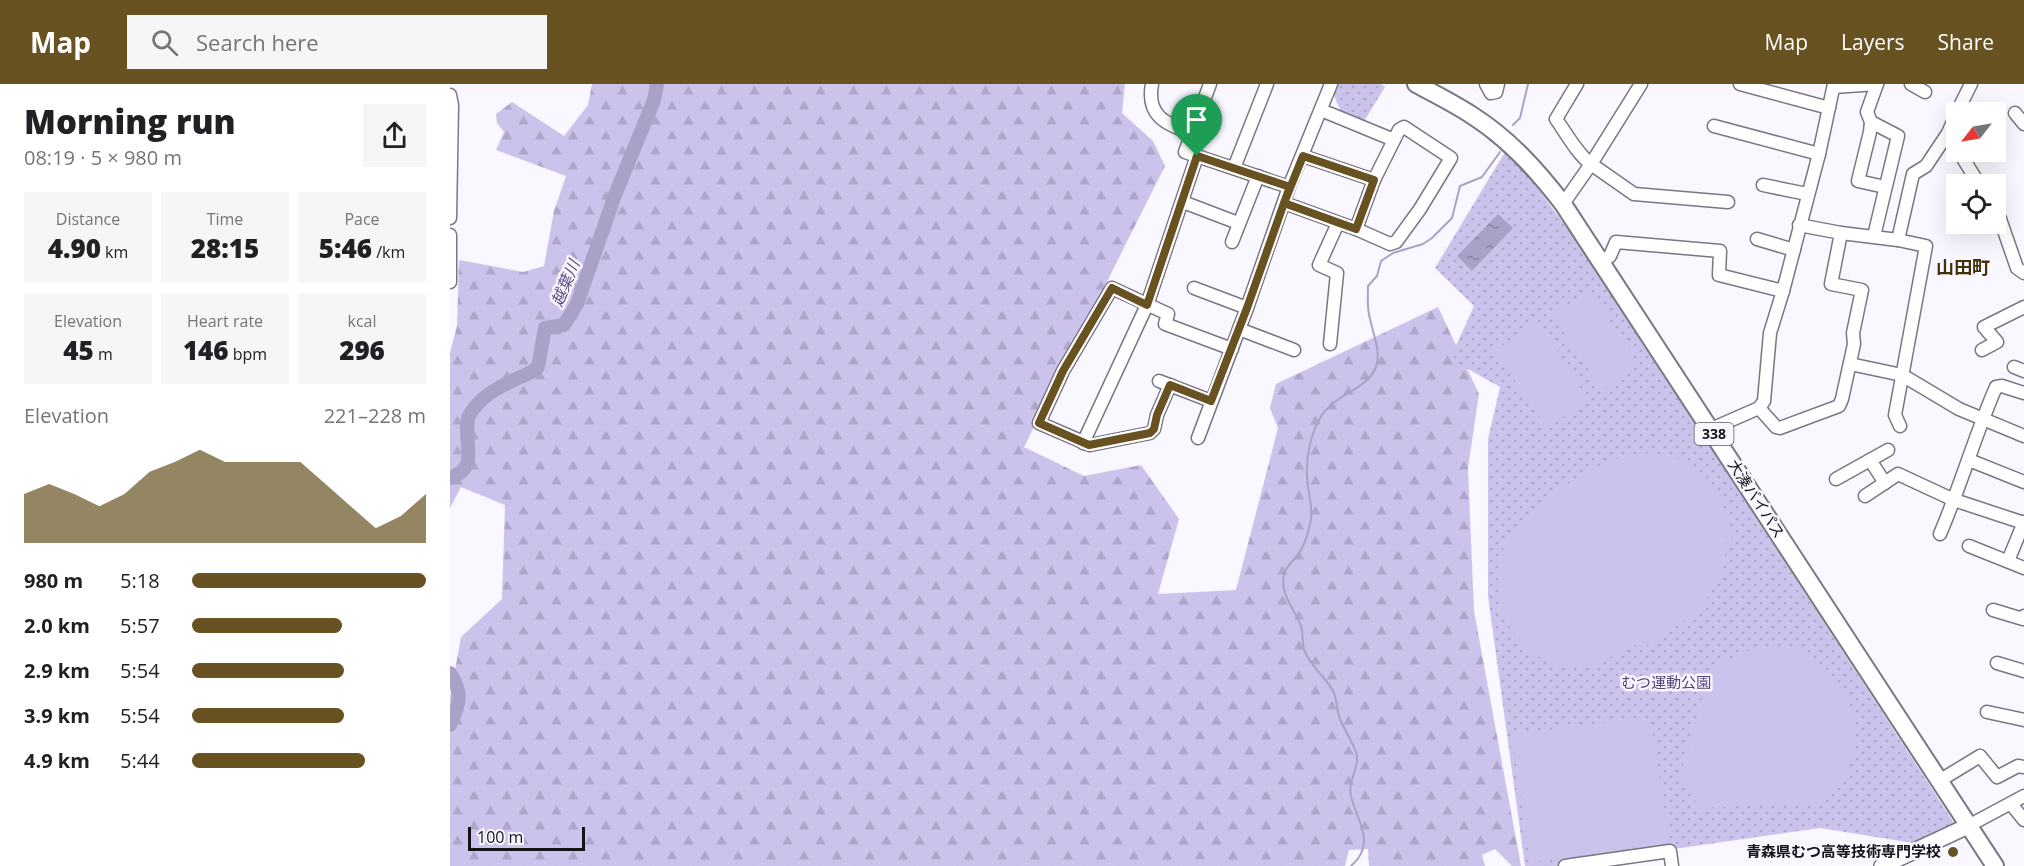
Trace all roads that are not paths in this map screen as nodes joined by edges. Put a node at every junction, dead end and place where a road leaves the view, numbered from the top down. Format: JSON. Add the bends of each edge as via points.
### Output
{"nodes":[{"id":1,"x":1152,"y":84,"type":"edge"},
{"id":2,"x":1210,"y":84,"type":"edge"},
{"id":3,"x":1267,"y":84,"type":"edge"},
{"id":4,"x":1331,"y":84,"type":"edge"},
{"id":5,"x":1416,"y":84,"type":"edge"},
{"id":6,"x":1486,"y":84,"type":"edge"},
{"id":7,"x":1498,"y":84,"type":"edge"},
{"id":8,"x":1577,"y":84,"type":"edge"},
{"id":9,"x":1641,"y":84,"type":"edge"},
{"id":10,"x":1740,"y":84,"type":"edge"},
{"id":11,"x":1877,"y":84,"type":"edge"},
{"id":12,"x":1911,"y":84,"type":"edge"},
{"id":13,"x":1971,"y":84,"type":"edge"},
{"id":14,"x":1834,"y":85,"type":"edge"},
{"id":15,"x":1925,"y":92,"type":"dead end"},
{"id":16,"x":450,"y":95,"type":"edge"},
{"id":17,"x":1963,"y":102,"type":"edge"},
{"id":18,"x":1828,"y":108,"type":"junction"},
{"id":19,"x":1321,"y":110,"type":"junction"},
{"id":20,"x":2015,"y":113,"type":"dead end"},
{"id":21,"x":1871,"y":122,"type":"junction"},
{"id":22,"x":2024,"y":124,"type":"edge"},
{"id":23,"x":1714,"y":126,"type":"dead end"},
{"id":24,"x":451,"y":132,"type":"edge"},
{"id":25,"x":1191,"y":133,"type":"junction"},
{"id":26,"x":1946,"y":136,"type":"edge"},
{"id":27,"x":1394,"y":140,"type":"junction"},
{"id":28,"x":1819,"y":154,"type":"junction"},
{"id":29,"x":1197,"y":156,"type":"junction"},
{"id":30,"x":1303,"y":156,"type":"junction"},
{"id":31,"x":1591,"y":164,"type":"junction"},
{"id":32,"x":1234,"y":168,"type":"junction"},
{"id":33,"x":1257,"y":176,"type":"junction"},
{"id":34,"x":1374,"y":180,"type":"junction"},
{"id":35,"x":1763,"y":185,"type":"dead end"},
{"id":36,"x":1290,"y":187,"type":"junction"},
{"id":37,"x":1885,"y":187,"type":"junction"},
{"id":38,"x":1807,"y":194,"type":"junction"},
{"id":39,"x":1183,"y":202,"type":"junction"},
{"id":40,"x":1728,"y":202,"type":"dead end"},
{"id":41,"x":1284,"y":203,"type":"junction"},
{"id":42,"x":1563,"y":204,"type":"junction"},
{"id":43,"x":450,"y":218,"type":"edge"},
{"id":44,"x":1238,"y":223,"type":"junction"},
{"id":45,"x":1338,"y":223,"type":"junction"},
{"id":46,"x":1799,"y":225,"type":"junction"},
{"id":47,"x":1356,"y":229,"type":"junction"},
{"id":48,"x":1841,"y":233,"type":"junction"},
{"id":49,"x":2005,"y":234,"type":"edge"},
{"id":50,"x":450,"y":235,"type":"edge"},
{"id":51,"x":1874,"y":236,"type":"junction"},
{"id":52,"x":1757,"y":239,"type":"dead end"},
{"id":53,"x":1898,"y":240,"type":"junction"},
{"id":54,"x":1232,"y":242,"type":"dead end"},
{"id":55,"x":1794,"y":249,"type":"junction"},
{"id":56,"x":1601,"y":262,"type":"junction"},
{"id":57,"x":2024,"y":273,"type":"edge"},
{"id":58,"x":450,"y":282,"type":"edge"},
{"id":59,"x":1194,"y":288,"type":"dead end"},
{"id":60,"x":1783,"y":291,"type":"junction"},
{"id":61,"x":1147,"y":305,"type":"junction"},
{"id":62,"x":2024,"y":307,"type":"edge"},
{"id":63,"x":1247,"y":308,"type":"junction"},
{"id":64,"x":1239,"y":329,"type":"junction"},
{"id":65,"x":1330,"y":344,"type":"dead end"},
{"id":66,"x":1232,"y":349,"type":"junction"},
{"id":67,"x":1294,"y":350,"type":"dead end"},
{"id":68,"x":1983,"y":350,"type":"dead end"},
{"id":69,"x":1850,"y":364,"type":"junction"},
{"id":70,"x":1902,"y":375,"type":"junction"},
{"id":71,"x":2024,"y":393,"type":"edge"},
{"id":72,"x":1211,"y":401,"type":"junction"},
{"id":73,"x":1759,"y":408,"type":"junction"},
{"id":74,"x":1982,"y":420,"type":"junction"},
{"id":75,"x":1900,"y":426,"type":"dead end"},
{"id":76,"x":1711,"y":429,"type":"junction"},
{"id":77,"x":2024,"y":436,"type":"edge"},
{"id":78,"x":1198,"y":438,"type":"dead end"},
{"id":79,"x":1083,"y":443,"type":"junction"},
{"id":80,"x":1888,"y":450,"type":"dead end"},
{"id":81,"x":1870,"y":460,"type":"junction"},
{"id":82,"x":1969,"y":460,"type":"junction"},
{"id":83,"x":1836,"y":479,"type":"dead end"},
{"id":84,"x":2024,"y":482,"type":"edge"},
{"id":85,"x":1885,"y":483,"type":"junction"},
{"id":86,"x":1865,"y":496,"type":"dead end"},
{"id":87,"x":1954,"y":500,"type":"junction"},
{"id":88,"x":2024,"y":523,"type":"edge"},
{"id":89,"x":1940,"y":534,"type":"dead end"},
{"id":90,"x":1969,"y":546,"type":"dead end"},
{"id":91,"x":2008,"y":561,"type":"junction"},
{"id":92,"x":2024,"y":568,"type":"edge"},
{"id":93,"x":1993,"y":610,"type":"dead end"},
{"id":94,"x":2024,"y":616,"type":"edge"},
{"id":95,"x":1996,"y":663,"type":"dead end"},
{"id":96,"x":2024,"y":671,"type":"edge"},
{"id":97,"x":1987,"y":712,"type":"dead end"},
{"id":98,"x":2024,"y":720,"type":"edge"},
{"id":99,"x":2024,"y":767,"type":"edge"},
{"id":100,"x":1940,"y":781,"type":"junction"},
{"id":101,"x":2024,"y":796,"type":"edge"},
{"id":102,"x":2011,"y":804,"type":"junction"},
{"id":103,"x":2024,"y":820,"type":"edge"},
{"id":104,"x":1968,"y":826,"type":"junction"},
{"id":105,"x":1570,"y":866,"type":"edge"},
{"id":106,"x":1672,"y":866,"type":"edge"},
{"id":107,"x":1882,"y":866,"type":"edge"},
{"id":108,"x":1995,"y":866,"type":"edge"}],
"edges":[{"from":1,"to":25,"type":"street","via":[[1154,110],[1168,124]]},
{"from":2,"to":25,"type":"street"},
{"from":3,"to":32,"type":"street"},
{"from":4,"to":19,"type":"street"},
{"from":5,"to":42,"type":"highway","name":"大湊バイパス","number":"338","via":[[1501,136]]},
{"from":6,"to":7,"type":"street","via":[[1491,93],[1496,92]]},
{"from":8,"to":31,"type":"street","via":[[1556,119],[1582,158]]},
{"from":9,"to":31,"type":"street"},
{"from":10,"to":18,"type":"street"},
{"from":11,"to":14,"type":"street"},
{"from":11,"to":21,"type":"street","via":[[1867,112]]},
{"from":12,"to":15,"type":"street"},
{"from":13,"to":17,"type":"street"},
{"from":14,"to":18,"type":"street"},
{"from":16,"to":24,"type":"street"},
{"from":18,"to":28,"type":"street"},
{"from":19,"to":27,"type":"street"},
{"from":19,"to":30,"type":"street"},
{"from":20,"to":22,"type":"street"},
{"from":21,"to":37,"type":"street","via":[[1898,136]]},
{"from":21,"to":37,"type":"street","via":[[1858,181]]},
{"from":23,"to":28,"type":"street"},
{"from":24,"to":43,"type":"street"},
{"from":25,"to":29,"type":"street","via":[[1185,152]]},
{"from":26,"to":53,"type":"street","via":[[1926,166],[1913,174]]},
{"from":27,"to":34,"type":"street"},
{"from":27,"to":47,"type":"street","via":[[1404,127],[1451,158],[1396,242],[1390,244]]},
{"from":28,"to":38,"type":"street"},
{"from":29,"to":32,"type":"street"},
{"from":29,"to":39,"type":"street"},
{"from":30,"to":34,"type":"street"},
{"from":30,"to":36,"type":"street"},
{"from":31,"to":40,"type":"street","via":[[1634,194]]},
{"from":31,"to":42,"type":"street"},
{"from":32,"to":33,"type":"street"},
{"from":33,"to":36,"type":"street"},
{"from":33,"to":44,"type":"street"},
{"from":34,"to":47,"type":"street"},
{"from":35,"to":38,"type":"street"},
{"from":36,"to":41,"type":"street"},
{"from":37,"to":51,"type":"street"},
{"from":38,"to":46,"type":"street"},
{"from":39,"to":44,"type":"street"},
{"from":39,"to":61,"type":"street"},
{"from":41,"to":45,"type":"street"},
{"from":41,"to":63,"type":"street"},
{"from":42,"to":56,"type":"highway","name":"大湊バイパス","number":"338"},
{"from":44,"to":54,"type":"street"},
{"from":45,"to":47,"type":"street"},
{"from":45,"to":65,"type":"street","via":[[1319,265],[1337,273]]},
{"from":46,"to":48,"type":"street"},
{"from":46,"to":55,"type":"street"},
{"from":48,"to":51,"type":"street"},
{"from":48,"to":69,"type":"street","via":[[1831,284],[1862,290]]},
{"from":49,"to":57,"type":"street","via":[[2017,268]]},
{"from":50,"to":58,"type":"street"},
{"from":51,"to":53,"type":"street"},
{"from":52,"to":55,"type":"street"},
{"from":53,"to":70,"type":"street","via":[[1926,246]]},
{"from":55,"to":60,"type":"street"},
{"from":56,"to":60,"type":"street","via":[[1610,256],[1616,242],[1720,251],[1719,275]]},
{"from":56,"to":76,"type":"highway","name":"大湊バイパス","number":"338"},
{"from":59,"to":63,"type":"street"},
{"from":60,"to":73,"type":"street","via":[[1770,333],[1764,401]]},
{"from":61,"to":66,"type":"street","via":[[1168,314],[1165,324]]},
{"from":61,"to":79,"type":"street"},
{"from":61,"to":79,"type":"street","via":[[1112,288],[1063,371],[1039,423]]},
{"from":62,"to":68,"type":"street","via":[[1984,327],[1997,342]]},
{"from":63,"to":64,"type":"street"},
{"from":64,"to":66,"type":"street"},
{"from":64,"to":67,"type":"street"},
{"from":66,"to":72,"type":"street"},
{"from":69,"to":70,"type":"street"},
{"from":69,"to":73,"type":"street","via":[[1839,406],[1780,428]]},
{"from":70,"to":74,"type":"street"},
{"from":70,"to":75,"type":"street","via":[[1895,415]]},
{"from":71,"to":74,"type":"street","via":[[1996,387]]},
{"from":72,"to":78,"type":"street"},
{"from":72,"to":79,"type":"street","via":[[1164,383],[1150,433]]},
{"from":73,"to":76,"type":"street"},
{"from":74,"to":77,"type":"street"},
{"from":74,"to":82,"type":"street"},
{"from":76,"to":100,"type":"highway","name":"大湊バイパス","number":"338"},
{"from":80,"to":81,"type":"street"},
{"from":81,"to":83,"type":"street"},
{"from":81,"to":85,"type":"street"},
{"from":82,"to":84,"type":"street"},
{"from":82,"to":87,"type":"street"},
{"from":85,"to":86,"type":"street"},
{"from":85,"to":87,"type":"street","via":[[1898,474]]},
{"from":87,"to":88,"type":"street"},
{"from":87,"to":89,"type":"street"},
{"from":88,"to":91,"type":"street"},
{"from":90,"to":91,"type":"street"},
{"from":91,"to":92,"type":"street"},
{"from":93,"to":94,"type":"street","via":[[2023,619]]},
{"from":95,"to":96,"type":"street"},
{"from":97,"to":98,"type":"street"},
{"from":99,"to":100,"type":"street","via":[[2018,766],[1997,777],[1980,756]]},
{"from":100,"to":104,"type":"highway","name":"大湊バイパス","number":"338"},
{"from":101,"to":102,"type":"street"},
{"from":102,"to":103,"type":"street"},
{"from":102,"to":104,"type":"street"},
{"from":104,"to":107,"type":"main road"},
{"from":104,"to":108,"type":"highway","name":"大湊バイパス","number":"338"},
{"from":105,"to":106,"type":"street","via":[[1670,851]]}]}
